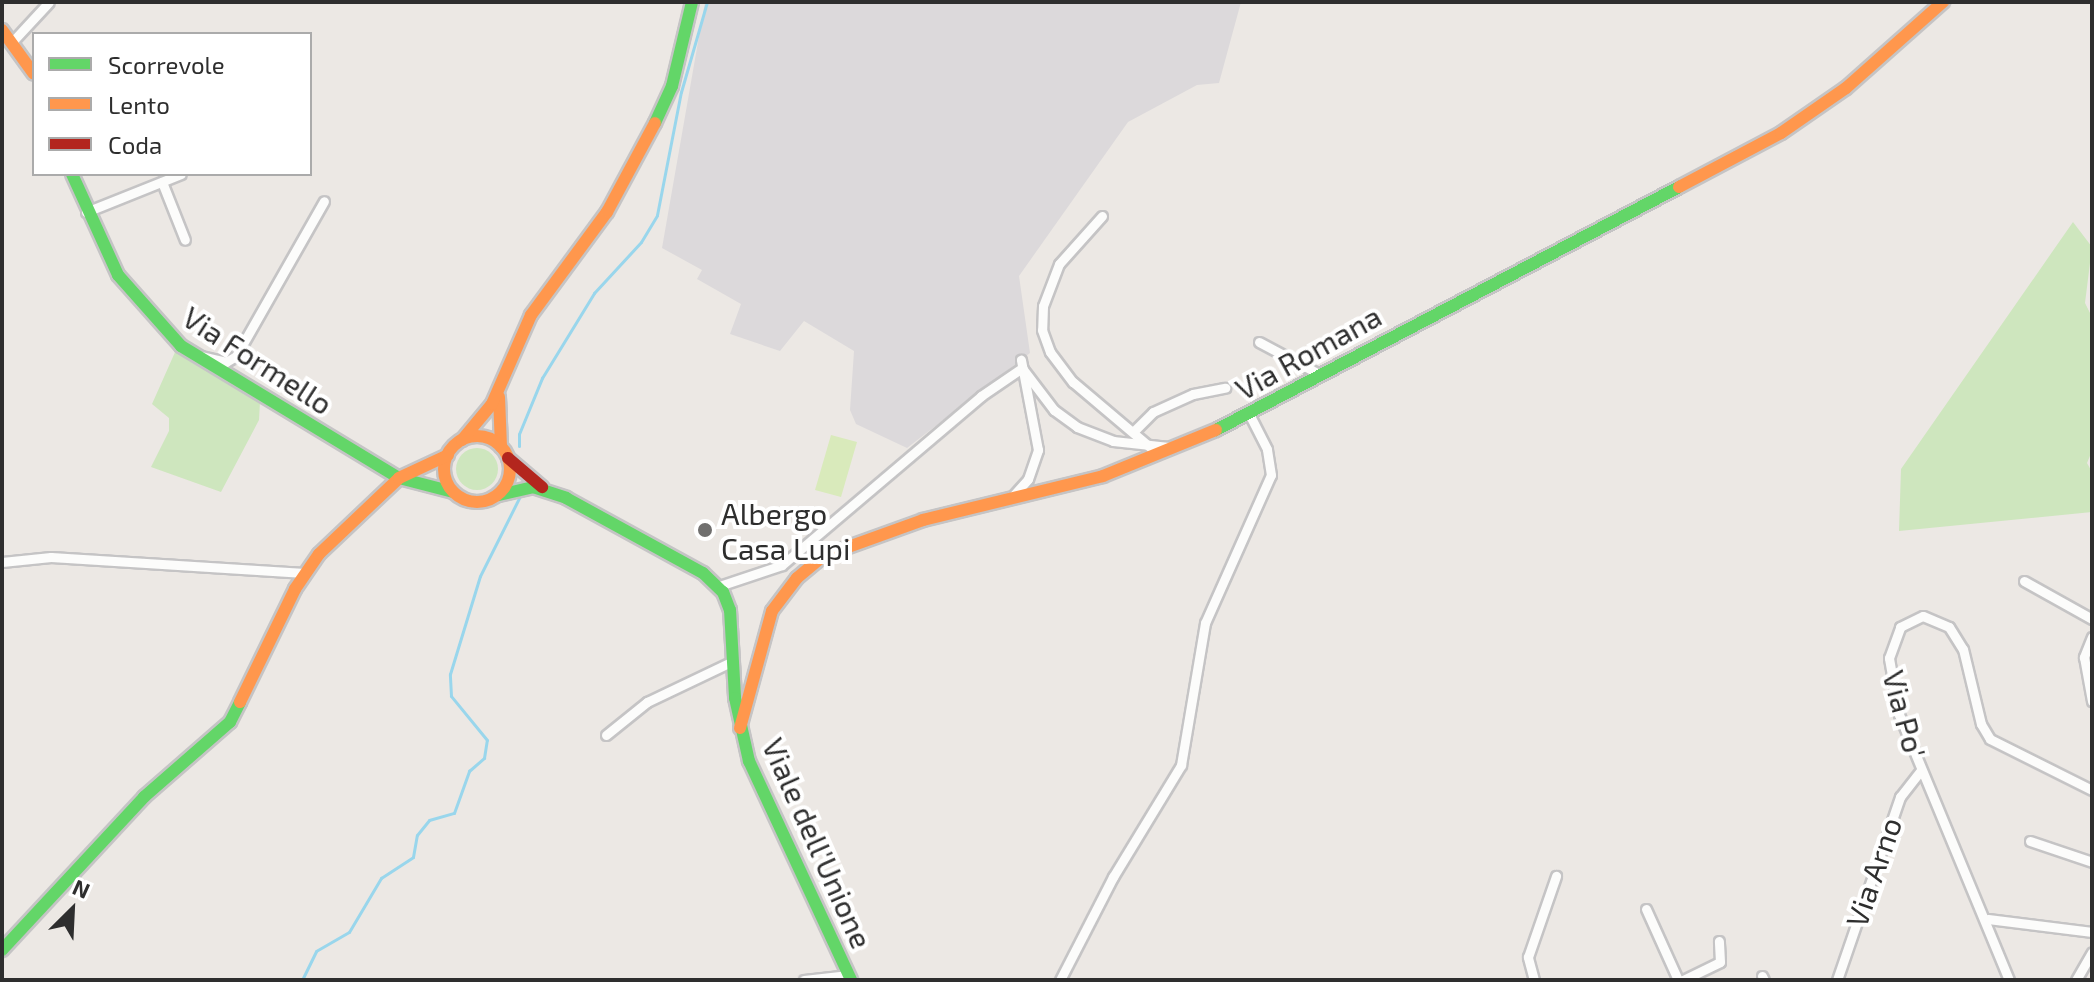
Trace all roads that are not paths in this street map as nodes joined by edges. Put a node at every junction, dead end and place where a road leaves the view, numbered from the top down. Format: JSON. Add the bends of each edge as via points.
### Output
{"nodes":[{"id":1,"x":49,"y":2,"type":"edge"},
{"id":2,"x":692,"y":2,"type":"edge"},
{"id":3,"x":1943,"y":2,"type":"edge"},
{"id":4,"x":2,"y":30,"type":"edge"},
{"id":5,"x":12,"y":42,"type":"junction"},
{"id":6,"x":32,"y":71,"type":"edge"},
{"id":7,"x":73,"y":176,"type":"edge"},
{"id":8,"x":176,"y":176,"type":"edge"},
{"id":9,"x":162,"y":182,"type":"junction"},
{"id":10,"x":324,"y":201,"type":"dead end"},
{"id":11,"x":86,"y":212,"type":"junction"},
{"id":12,"x":1102,"y":216,"type":"dead end"},
{"id":13,"x":185,"y":240,"type":"dead end"},
{"id":14,"x":1259,"y":342,"type":"dead end"},
{"id":15,"x":193,"y":355,"type":"junction"},
{"id":16,"x":1022,"y":364,"type":"junction"},
{"id":17,"x":1321,"y":375,"type":"junction"},
{"id":18,"x":502,"y":382,"type":"junction"},
{"id":19,"x":1225,"y":388,"type":"dead end"},
{"id":20,"x":1249,"y":414,"type":"junction"},
{"id":21,"x":1135,"y":430,"type":"junction"},
{"id":22,"x":462,"y":440,"type":"junction"},
{"id":23,"x":1150,"y":447,"type":"junction"},
{"id":24,"x":1180,"y":447,"type":"junction"},
{"id":25,"x":504,"y":452,"type":"junction"},
{"id":26,"x":448,"y":455,"type":"junction"},
{"id":27,"x":399,"y":478,"type":"junction"},
{"id":28,"x":545,"y":489,"type":"junction"},
{"id":29,"x":453,"y":492,"type":"junction"},
{"id":30,"x":499,"y":495,"type":"junction"},
{"id":31,"x":1008,"y":501,"type":"junction"},
{"id":32,"x":799,"y":552,"type":"junction"},
{"id":33,"x":817,"y":560,"type":"junction"},
{"id":34,"x":2,"y":562,"type":"edge"},
{"id":35,"x":304,"y":573,"type":"junction"},
{"id":36,"x":2024,"y":581,"type":"dead end"},
{"id":37,"x":719,"y":586,"type":"junction"},
{"id":38,"x":2092,"y":619,"type":"edge"},
{"id":39,"x":2092,"y":637,"type":"edge"},
{"id":40,"x":731,"y":662,"type":"junction"},
{"id":41,"x":2089,"y":675,"type":"edge"},
{"id":42,"x":2092,"y":701,"type":"edge"},
{"id":43,"x":740,"y":728,"type":"junction"},
{"id":44,"x":606,"y":735,"type":"dead end"},
{"id":45,"x":1920,"y":771,"type":"junction"},
{"id":46,"x":2092,"y":790,"type":"edge"},
{"id":47,"x":2030,"y":841,"type":"dead end"},
{"id":48,"x":2092,"y":862,"type":"edge"},
{"id":49,"x":1556,"y":876,"type":"dead end"},
{"id":50,"x":1646,"y":909,"type":"dead end"},
{"id":51,"x":1988,"y":919,"type":"junction"},
{"id":52,"x":2092,"y":932,"type":"edge"},
{"id":53,"x":1719,"y":941,"type":"dead end"},
{"id":54,"x":2,"y":950,"type":"edge"},
{"id":55,"x":2092,"y":952,"type":"edge"},
{"id":56,"x":2088,"y":970,"type":"edge"},
{"id":57,"x":850,"y":978,"type":"edge"},
{"id":58,"x":804,"y":980,"type":"edge"},
{"id":59,"x":1060,"y":980,"type":"edge"},
{"id":60,"x":1534,"y":980,"type":"edge"},
{"id":61,"x":1680,"y":980,"type":"edge"},
{"id":62,"x":1837,"y":980,"type":"edge"},
{"id":63,"x":2009,"y":980,"type":"edge"},
{"id":64,"x":2076,"y":980,"type":"edge"}],
"edges":[{"from":1,"to":5,"type":"street"},
{"from":2,"to":18,"type":"street","via":[[675,74],[647,141],[607,212],[527,322]]},
{"from":3,"to":17,"type":"street","name":"Via Romana","via":[[1840,93],[1781,133]]},
{"from":4,"to":5,"type":"street"},
{"from":5,"to":6,"type":"street"},
{"from":7,"to":11,"type":"street","name":"Via Formello"},
{"from":8,"to":9,"type":"street"},
{"from":9,"to":11,"type":"street"},
{"from":9,"to":13,"type":"street"},
{"from":10,"to":15,"type":"street","via":[[235,358],[226,362]]},
{"from":11,"to":15,"type":"street","name":"Via Formello","via":[[130,291]]},
{"from":12,"to":21,"type":"street","via":[[1059,264],[1043,306],[1042,330],[1050,352],[1073,382],[1111,418]]},
{"from":14,"to":17,"type":"street"},
{"from":15,"to":27,"type":"street","name":"Via Formello"},
{"from":16,"to":23,"type":"street","via":[[1068,422],[1106,439]]},
{"from":16,"to":31,"type":"street","via":[[1038,450],[1028,479]]},
{"from":16,"to":32,"type":"street"},
{"from":17,"to":20,"type":"street","name":"Via Romana"},
{"from":18,"to":22,"type":"street"},
{"from":18,"to":25,"type":"street","via":[[497,419]]},
{"from":19,"to":21,"type":"street","via":[[1193,394],[1153,412]]},
{"from":20,"to":24,"type":"street","name":"Via Romana"},
{"from":20,"to":59,"type":"street","via":[[1267,449],[1271,475],[1205,623],[1181,765],[1107,887]]},
{"from":21,"to":23,"type":"street"},
{"from":22,"to":25,"type":"street","via":[[483,437]]},
{"from":22,"to":26,"type":"street"},
{"from":23,"to":24,"type":"street"},
{"from":24,"to":31,"type":"street","name":"Via Romana","via":[[1103,476]]},
{"from":25,"to":28,"type":"street"},
{"from":25,"to":30,"type":"street","via":[[509,477]]},
{"from":26,"to":27,"type":"street"},
{"from":26,"to":29,"type":"street","via":[[444,470]]},
{"from":27,"to":29,"type":"street","name":"Via Formello"},
{"from":27,"to":35,"type":"street"},
{"from":28,"to":30,"type":"street","via":[[524,487]]},
{"from":28,"to":37,"type":"street","via":[[634,533]]},
{"from":29,"to":30,"type":"street","via":[[474,502]]},
{"from":31,"to":33,"type":"street","name":"Via Romana","via":[[891,530]]},
{"from":32,"to":33,"type":"street"},
{"from":32,"to":37,"type":"street","via":[[782,565]]},
{"from":33,"to":43,"type":"street","name":"Via Romana","via":[[784,593],[766,624]]},
{"from":34,"to":35,"type":"street","via":[[46,557]]},
{"from":35,"to":54,"type":"street","via":[[230,722],[144,797]]},
{"from":36,"to":38,"type":"street"},
{"from":37,"to":40,"type":"street","name":"Viale dell'Unione","via":[[730,610]]},
{"from":39,"to":41,"type":"street","via":[[2084,652]]},
{"from":40,"to":43,"type":"street","name":"Viale dell'Unione"},
{"from":40,"to":44,"type":"street","via":[[647,702]]},
{"from":41,"to":42,"type":"street"},
{"from":43,"to":57,"type":"street","name":"Viale dell'Unione","via":[[760,792]]},
{"from":45,"to":46,"type":"street","name":"Via Po'","via":[[1899,715],[1889,658],[1897,631],[1923,616],[1946,625],[1960,640],[1981,724],[1990,739]]},
{"from":45,"to":51,"type":"street","name":"Via Po'"},
{"from":45,"to":62,"type":"street","name":"Via Arno","via":[[1900,797]]},
{"from":47,"to":48,"type":"street"},
{"from":49,"to":60,"type":"street","via":[[1528,957]]},
{"from":50,"to":61,"type":"street"},
{"from":51,"to":52,"type":"street"},
{"from":51,"to":63,"type":"street","name":"Via Po'"},
{"from":53,"to":61,"type":"street","via":[[1720,962]]},
{"from":55,"to":56,"type":"street"},
{"from":56,"to":64,"type":"street"},
{"from":57,"to":58,"type":"street"}]}
